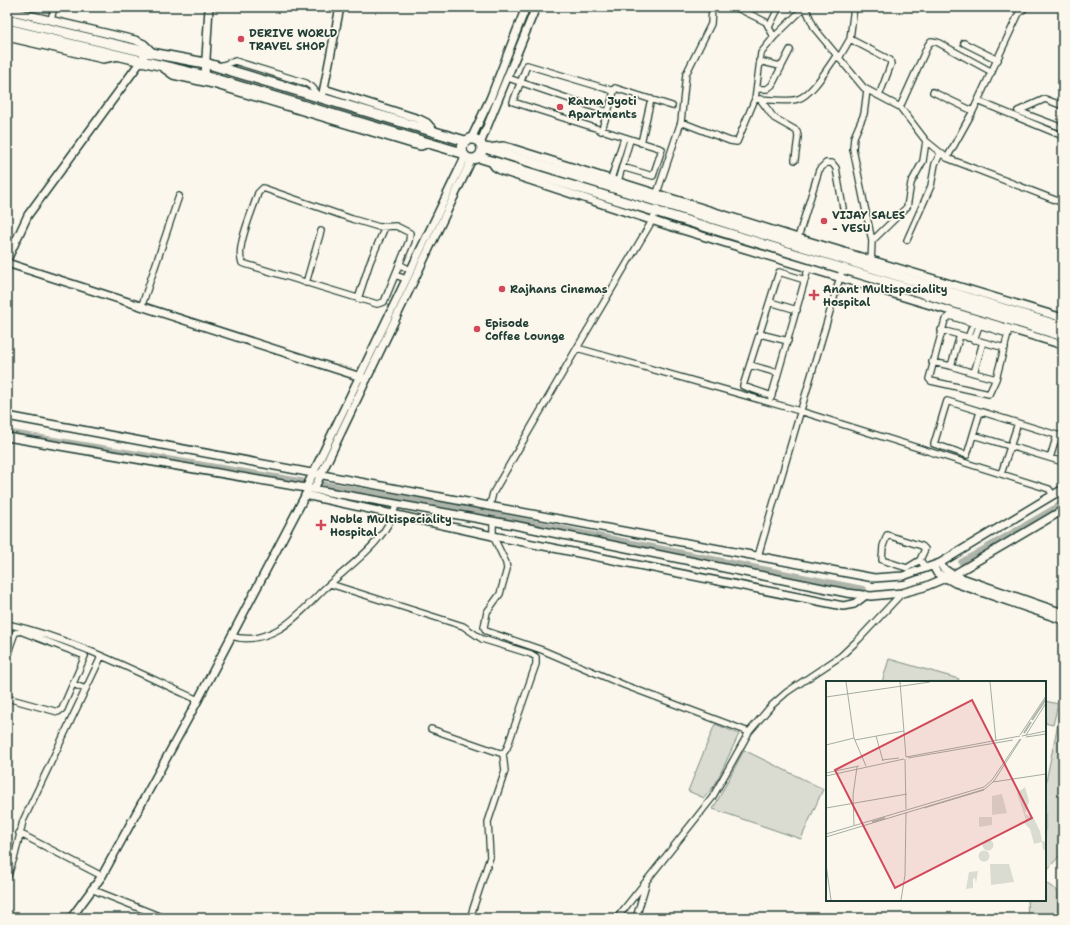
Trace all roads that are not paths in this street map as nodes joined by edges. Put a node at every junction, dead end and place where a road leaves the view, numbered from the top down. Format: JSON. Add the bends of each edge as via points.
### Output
{"nodes":[{"id":1,"x":54,"y":7,"type":"edge"},
{"id":2,"x":209,"y":7,"type":"edge"},
{"id":3,"x":340,"y":7,"type":"edge"},
{"id":4,"x":526,"y":7,"type":"edge"},
{"id":5,"x":536,"y":7,"type":"edge"},
{"id":6,"x":712,"y":7,"type":"edge"},
{"id":7,"x":734,"y":7,"type":"edge"},
{"id":8,"x":779,"y":7,"type":"edge"},
{"id":9,"x":805,"y":7,"type":"edge"},
{"id":10,"x":846,"y":7,"type":"edge"},
{"id":11,"x":1026,"y":7,"type":"edge"},
{"id":12,"x":853,"y":9,"type":"edge"},
{"id":13,"x":7,"y":10,"type":"edge"},
{"id":14,"x":7,"y":19,"type":"edge"},
{"id":15,"x":50,"y":20,"type":"junction"},
{"id":16,"x":769,"y":27,"type":"junction"},
{"id":17,"x":7,"y":29,"type":"edge"},
{"id":18,"x":7,"y":37,"type":"edge"},
{"id":19,"x":774,"y":37,"type":"junction"},
{"id":20,"x":850,"y":39,"type":"junction"},
{"id":21,"x":964,"y":43,"type":"dead end"},
{"id":22,"x":790,"y":50,"type":"dead end"},
{"id":23,"x":150,"y":53,"type":"junction"},
{"id":24,"x":119,"y":56,"type":"junction"},
{"id":25,"x":838,"y":57,"type":"junction"},
{"id":26,"x":998,"y":60,"type":"junction"},
{"id":27,"x":141,"y":61,"type":"junction"},
{"id":28,"x":759,"y":61,"type":"junction"},
{"id":29,"x":205,"y":63,"type":"junction"},
{"id":30,"x":159,"y":65,"type":"junction"},
{"id":31,"x":780,"y":66,"type":"junction"},
{"id":32,"x":992,"y":72,"type":"junction"},
{"id":33,"x":205,"y":76,"type":"junction"},
{"id":34,"x":508,"y":78,"type":"junction"},
{"id":35,"x":520,"y":83,"type":"junction"},
{"id":36,"x":757,"y":90,"type":"junction"},
{"id":37,"x":867,"y":90,"type":"junction"},
{"id":38,"x":614,"y":91,"type":"junction"},
{"id":39,"x":933,"y":92,"type":"dead end"},
{"id":40,"x":322,"y":95,"type":"junction"},
{"id":41,"x":879,"y":96,"type":"junction"},
{"id":42,"x":651,"y":99,"type":"junction"},
{"id":43,"x":758,"y":99,"type":"junction"},
{"id":44,"x":978,"y":101,"type":"junction"},
{"id":45,"x":672,"y":106,"type":"dead end"},
{"id":46,"x":1063,"y":106,"type":"edge"},
{"id":47,"x":900,"y":107,"type":"junction"},
{"id":48,"x":973,"y":111,"type":"junction"},
{"id":49,"x":608,"y":112,"type":"junction"},
{"id":50,"x":681,"y":122,"type":"junction"},
{"id":51,"x":1063,"y":128,"type":"edge"},
{"id":52,"x":601,"y":131,"type":"junction"},
{"id":53,"x":1063,"y":136,"type":"edge"},
{"id":54,"x":624,"y":138,"type":"junction"},
{"id":55,"x":468,"y":140,"type":"junction"},
{"id":56,"x":630,"y":140,"type":"junction"},
{"id":57,"x":926,"y":142,"type":"junction"},
{"id":58,"x":430,"y":143,"type":"junction"},
{"id":59,"x":640,"y":143,"type":"junction"},
{"id":60,"x":483,"y":146,"type":"junction"},
{"id":61,"x":940,"y":154,"type":"junction"},
{"id":62,"x":470,"y":156,"type":"junction"},
{"id":63,"x":947,"y":158,"type":"junction"},
{"id":64,"x":490,"y":160,"type":"junction"},
{"id":65,"x":795,"y":160,"type":"dead end"},
{"id":66,"x":622,"y":167,"type":"junction"},
{"id":67,"x":614,"y":180,"type":"junction"},
{"id":68,"x":179,"y":196,"type":"dead end"},
{"id":69,"x":657,"y":198,"type":"junction"},
{"id":70,"x":1063,"y":203,"type":"edge"},
{"id":71,"x":843,"y":208,"type":"dead end"},
{"id":72,"x":656,"y":212,"type":"junction"},
{"id":73,"x":652,"y":221,"type":"junction"},
{"id":74,"x":385,"y":227,"type":"junction"},
{"id":75,"x":321,"y":231,"type":"dead end"},
{"id":76,"x":907,"y":240,"type":"dead end"},
{"id":77,"x":797,"y":242,"type":"junction"},
{"id":78,"x":872,"y":242,"type":"junction"},
{"id":79,"x":845,"y":260,"type":"junction"},
{"id":80,"x":7,"y":261,"type":"edge"},
{"id":81,"x":399,"y":264,"type":"junction"},
{"id":82,"x":870,"y":264,"type":"junction"},
{"id":83,"x":808,"y":269,"type":"junction"},
{"id":84,"x":410,"y":270,"type":"junction"},
{"id":85,"x":841,"y":274,"type":"junction"},
{"id":86,"x":395,"y":275,"type":"junction"},
{"id":87,"x":406,"y":279,"type":"junction"},
{"id":88,"x":805,"y":280,"type":"junction"},
{"id":89,"x":306,"y":283,"type":"junction"},
{"id":90,"x":358,"y":299,"type":"junction"},
{"id":91,"x":770,"y":302,"type":"junction"},
{"id":92,"x":142,"y":305,"type":"junction"},
{"id":93,"x":797,"y":310,"type":"junction"},
{"id":94,"x":1063,"y":318,"type":"edge"},
{"id":95,"x":977,"y":322,"type":"junction"},
{"id":96,"x":1063,"y":327,"type":"edge"},
{"id":97,"x":941,"y":330,"type":"junction"},
{"id":98,"x":760,"y":334,"type":"junction"},
{"id":99,"x":960,"y":335,"type":"junction"},
{"id":100,"x":1063,"y":336,"type":"edge"},
{"id":101,"x":968,"y":338,"type":"junction"},
{"id":102,"x":974,"y":340,"type":"junction"},
{"id":103,"x":788,"y":341,"type":"junction"},
{"id":104,"x":983,"y":342,"type":"junction"},
{"id":105,"x":1063,"y":345,"type":"edge"},
{"id":106,"x":578,"y":348,"type":"junction"},
{"id":107,"x":1005,"y":348,"type":"junction"},
{"id":108,"x":932,"y":362,"type":"junction"},
{"id":109,"x":750,"y":365,"type":"junction"},
{"id":110,"x":951,"y":366,"type":"junction"},
{"id":111,"x":778,"y":373,"type":"junction"},
{"id":112,"x":974,"y":373,"type":"junction"},
{"id":113,"x":359,"y":376,"type":"junction"},
{"id":114,"x":368,"y":379,"type":"junction"},
{"id":115,"x":996,"y":379,"type":"junction"},
{"id":116,"x":772,"y":396,"type":"junction"},
{"id":117,"x":770,"y":403,"type":"junction"},
{"id":118,"x":800,"y":411,"type":"junction"},
{"id":119,"x":980,"y":412,"type":"junction"},
{"id":120,"x":7,"y":416,"type":"edge"},
{"id":121,"x":1018,"y":423,"type":"junction"},
{"id":122,"x":973,"y":435,"type":"junction"},
{"id":123,"x":1057,"y":435,"type":"junction"},
{"id":124,"x":7,"y":437,"type":"edge"},
{"id":125,"x":1063,"y":437,"type":"edge"},
{"id":126,"x":7,"y":440,"type":"edge"},
{"id":127,"x":1010,"y":448,"type":"junction"},
{"id":128,"x":1050,"y":458,"type":"junction"},
{"id":129,"x":1063,"y":462,"type":"edge"},
{"id":130,"x":1063,"y":465,"type":"edge"},
{"id":131,"x":313,"y":473,"type":"junction"},
{"id":132,"x":1001,"y":474,"type":"junction"},
{"id":133,"x":321,"y":475,"type":"junction"},
{"id":134,"x":1063,"y":489,"type":"edge"},
{"id":135,"x":308,"y":490,"type":"junction"},
{"id":136,"x":1053,"y":495,"type":"junction"},
{"id":137,"x":396,"y":504,"type":"junction"},
{"id":138,"x":490,"y":505,"type":"junction"},
{"id":139,"x":1063,"y":510,"type":"edge"},
{"id":140,"x":394,"y":514,"type":"junction"},
{"id":141,"x":493,"y":521,"type":"junction"},
{"id":142,"x":493,"y":536,"type":"junction"},
{"id":143,"x":758,"y":556,"type":"junction"},
{"id":144,"x":920,"y":560,"type":"junction"},
{"id":145,"x":933,"y":566,"type":"junction"},
{"id":146,"x":953,"y":575,"type":"junction"},
{"id":147,"x":944,"y":578,"type":"junction"},
{"id":148,"x":330,"y":584,"type":"junction"},
{"id":149,"x":902,"y":593,"type":"junction"},
{"id":150,"x":866,"y":595,"type":"junction"},
{"id":151,"x":1063,"y":613,"type":"edge"},
{"id":152,"x":1063,"y":620,"type":"edge"},
{"id":153,"x":7,"y":624,"type":"edge"},
{"id":154,"x":231,"y":636,"type":"junction"},
{"id":155,"x":59,"y":642,"type":"junction"},
{"id":156,"x":7,"y":655,"type":"edge"},
{"id":157,"x":101,"y":657,"type":"junction"},
{"id":158,"x":73,"y":684,"type":"junction"},
{"id":159,"x":85,"y":690,"type":"junction"},
{"id":160,"x":7,"y":698,"type":"edge"},
{"id":161,"x":198,"y":700,"type":"junction"},
{"id":162,"x":431,"y":729,"type":"dead end"},
{"id":163,"x":749,"y":732,"type":"junction"},
{"id":164,"x":503,"y":754,"type":"junction"},
{"id":165,"x":19,"y":833,"type":"junction"},
{"id":166,"x":102,"y":876,"type":"junction"},
{"id":167,"x":7,"y":878,"type":"edge"},
{"id":168,"x":647,"y":880,"type":"junction"},
{"id":169,"x":91,"y":889,"type":"junction"},
{"id":170,"x":71,"y":918,"type":"edge"},
{"id":171,"x":164,"y":918,"type":"edge"},
{"id":172,"x":470,"y":918,"type":"edge"},
{"id":173,"x":617,"y":918,"type":"edge"},
{"id":174,"x":636,"y":918,"type":"edge"}],
"edges":[{"from":1,"to":15,"type":"street"},
{"from":2,"to":29,"type":"street"},
{"from":3,"to":40,"type":"street"},
{"from":4,"to":55,"type":"street","via":[[490,99]]},
{"from":5,"to":34,"type":"street"},
{"from":6,"to":50,"type":"street","via":[[711,24],[685,80]]},
{"from":7,"to":16,"type":"street","via":[[764,20]]},
{"from":8,"to":16,"type":"street"},
{"from":9,"to":19,"type":"street"},
{"from":9,"to":25,"type":"street","via":[[815,29]]},
{"from":10,"to":12,"type":"street"},
{"from":11,"to":26,"type":"street","via":[[1019,13]]},
{"from":12,"to":20,"type":"street"},
{"from":13,"to":15,"type":"street"},
{"from":14,"to":23,"type":"main road"},
{"from":15,"to":23,"type":"street","via":[[135,40],[144,44]]},
{"from":16,"to":19,"type":"street"},
{"from":17,"to":24,"type":"main road"},
{"from":18,"to":24,"type":"street","via":[[103,59]]},
{"from":19,"to":28,"type":"street","via":[[761,53]]},
{"from":20,"to":25,"type":"street"},
{"from":20,"to":41,"type":"street","via":[[890,60],[891,64]]},
{"from":21,"to":26,"type":"street"},
{"from":22,"to":31,"type":"street"},
{"from":23,"to":27,"type":"street"},
{"from":23,"to":29,"type":"main road"},
{"from":24,"to":27,"type":"main road"},
{"from":25,"to":37,"type":"street"},
{"from":25,"to":43,"type":"street","via":[[802,98]]},
{"from":26,"to":32,"type":"street"},
{"from":27,"to":30,"type":"main road"},
{"from":27,"to":80,"type":"street","via":[[28,215]]},
{"from":28,"to":31,"type":"street"},
{"from":28,"to":36,"type":"street"},
{"from":29,"to":33,"type":"street"},
{"from":29,"to":40,"type":"main road"},
{"from":30,"to":33,"type":"main road"},
{"from":30,"to":58,"type":"street","via":[[173,75],[213,84],[412,144],[421,146]]},
{"from":31,"to":36,"type":"street","via":[[769,88]]},
{"from":32,"to":44,"type":"street"},
{"from":32,"to":47,"type":"street","via":[[931,41]]},
{"from":33,"to":58,"type":"main road"},
{"from":34,"to":35,"type":"street"},
{"from":34,"to":60,"type":"street"},
{"from":35,"to":38,"type":"street","via":[[526,65]]},
{"from":35,"to":49,"type":"street"},
{"from":35,"to":52,"type":"street","via":[[513,102]]},
{"from":36,"to":43,"type":"street"},
{"from":37,"to":41,"type":"street"},
{"from":37,"to":78,"type":"street","via":[[864,114],[852,149]]},
{"from":38,"to":42,"type":"street","via":[[615,88]]},
{"from":38,"to":49,"type":"street"},
{"from":39,"to":48,"type":"street"},
{"from":40,"to":55,"type":"main road","via":[[435,132]]},
{"from":41,"to":47,"type":"street"},
{"from":42,"to":45,"type":"street"},
{"from":42,"to":59,"type":"street"},
{"from":43,"to":50,"type":"street","via":[[737,142]]},
{"from":43,"to":65,"type":"street","via":[[774,118],[797,131]]},
{"from":44,"to":48,"type":"street"},
{"from":44,"to":53,"type":"street"},
{"from":46,"to":51,"type":"street","via":[[1045,99],[1018,112]]},
{"from":47,"to":57,"type":"street"},
{"from":48,"to":63,"type":"street"},
{"from":49,"to":52,"type":"street"},
{"from":50,"to":69,"type":"street"},
{"from":52,"to":54,"type":"street"},
{"from":54,"to":56,"type":"street"},
{"from":54,"to":67,"type":"street"},
{"from":55,"to":60,"type":"main road"},
{"from":55,"to":62,"type":"main road","via":[[462,147]]},
{"from":56,"to":59,"type":"street"},
{"from":56,"to":66,"type":"street"},
{"from":57,"to":61,"type":"street"},
{"from":57,"to":78,"type":"street","via":[[923,162],[912,183],[907,207]]},
{"from":58,"to":62,"type":"main road"},
{"from":59,"to":66,"type":"street","via":[[662,149],[653,176]]},
{"from":60,"to":62,"type":"main road"},
{"from":60,"to":67,"type":"street","via":[[504,146]]},
{"from":60,"to":69,"type":"main road"},
{"from":61,"to":63,"type":"street"},
{"from":61,"to":76,"type":"street","via":[[933,182]]},
{"from":62,"to":64,"type":"main road"},
{"from":62,"to":84,"type":"street"},
{"from":62,"to":114,"type":"street"},
{"from":63,"to":70,"type":"street"},
{"from":64,"to":72,"type":"main road"},
{"from":64,"to":73,"type":"street","via":[[502,171]]},
{"from":66,"to":67,"type":"street"},
{"from":67,"to":69,"type":"street"},
{"from":68,"to":92,"type":"street"},
{"from":69,"to":72,"type":"street"},
{"from":69,"to":77,"type":"main road"},
{"from":71,"to":77,"type":"street","via":[[836,168],[832,163],[826,163],[819,170]]},
{"from":72,"to":73,"type":"street"},
{"from":72,"to":85,"type":"main road"},
{"from":73,"to":83,"type":"street"},
{"from":73,"to":106,"type":"street"},
{"from":74,"to":81,"type":"street","via":[[396,226],[410,233]]},
{"from":74,"to":89,"type":"street","via":[[340,215],[266,188],[260,189],[241,248],[240,259],[242,263]]},
{"from":74,"to":90,"type":"street"},
{"from":75,"to":89,"type":"street"},
{"from":77,"to":79,"type":"main road"},
{"from":77,"to":82,"type":"street"},
{"from":78,"to":82,"type":"street"},
{"from":79,"to":82,"type":"main road"},
{"from":79,"to":85,"type":"street"},
{"from":80,"to":92,"type":"street"},
{"from":81,"to":84,"type":"street"},
{"from":81,"to":86,"type":"street"},
{"from":82,"to":94,"type":"street"},
{"from":82,"to":96,"type":"main road"},
{"from":83,"to":85,"type":"street"},
{"from":83,"to":88,"type":"street"},
{"from":84,"to":87,"type":"street"},
{"from":85,"to":95,"type":"street"},
{"from":85,"to":100,"type":"main road"},
{"from":85,"to":118,"type":"street"},
{"from":86,"to":87,"type":"street"},
{"from":86,"to":90,"type":"street","via":[[382,304]]},
{"from":87,"to":113,"type":"street"},
{"from":88,"to":91,"type":"street","via":[[780,272]]},
{"from":88,"to":93,"type":"street"},
{"from":89,"to":90,"type":"street"},
{"from":91,"to":93,"type":"street"},
{"from":91,"to":98,"type":"street"},
{"from":92,"to":113,"type":"street"},
{"from":93,"to":103,"type":"street"},
{"from":95,"to":97,"type":"street","via":[[950,316]]},
{"from":95,"to":101,"type":"street"},
{"from":95,"to":102,"type":"street"},
{"from":95,"to":105,"type":"street"},
{"from":95,"to":107,"type":"street","via":[[1006,332],[1009,337]]},
{"from":97,"to":99,"type":"street"},
{"from":97,"to":108,"type":"street"},
{"from":98,"to":103,"type":"street"},
{"from":98,"to":109,"type":"street"},
{"from":99,"to":101,"type":"street"},
{"from":99,"to":110,"type":"street"},
{"from":101,"to":102,"type":"street"},
{"from":102,"to":104,"type":"street"},
{"from":103,"to":111,"type":"street"},
{"from":104,"to":107,"type":"street"},
{"from":104,"to":112,"type":"street"},
{"from":106,"to":117,"type":"street"},
{"from":106,"to":138,"type":"street","via":[[493,493]]},
{"from":107,"to":115,"type":"street"},
{"from":108,"to":110,"type":"street"},
{"from":108,"to":115,"type":"street","via":[[928,375],[931,381],[989,394]]},
{"from":109,"to":111,"type":"street"},
{"from":109,"to":116,"type":"street","via":[[743,386]]},
{"from":110,"to":112,"type":"street"},
{"from":111,"to":116,"type":"street"},
{"from":112,"to":115,"type":"street"},
{"from":113,"to":114,"type":"street"},
{"from":113,"to":131,"type":"street"},
{"from":114,"to":133,"type":"street"},
{"from":116,"to":117,"type":"street"},
{"from":117,"to":118,"type":"street"},
{"from":118,"to":132,"type":"street"},
{"from":118,"to":143,"type":"street"},
{"from":119,"to":121,"type":"street"},
{"from":119,"to":122,"type":"street"},
{"from":119,"to":122,"type":"street","via":[[947,401],[934,444],[967,455]]},
{"from":120,"to":131,"type":"street"},
{"from":121,"to":123,"type":"street"},
{"from":121,"to":127,"type":"street"},
{"from":122,"to":127,"type":"street"},
{"from":123,"to":125,"type":"street"},
{"from":123,"to":128,"type":"street"},
{"from":124,"to":126,"type":"street"},
{"from":124,"to":135,"type":"street"},
{"from":127,"to":128,"type":"street"},
{"from":127,"to":130,"type":"street"},
{"from":127,"to":132,"type":"street"},
{"from":128,"to":129,"type":"street"},
{"from":131,"to":133,"type":"street"},
{"from":131,"to":135,"type":"street"},
{"from":132,"to":136,"type":"street","via":[[1049,489]]},
{"from":133,"to":135,"type":"street"},
{"from":133,"to":138,"type":"street"},
{"from":134,"to":136,"type":"street"},
{"from":135,"to":137,"type":"street"},
{"from":135,"to":140,"type":"street"},
{"from":135,"to":154,"type":"street"},
{"from":136,"to":145,"type":"street"},
{"from":137,"to":140,"type":"street"},
{"from":137,"to":141,"type":"street"},
{"from":138,"to":143,"type":"street"},
{"from":139,"to":146,"type":"street"},
{"from":140,"to":142,"type":"street"},
{"from":140,"to":148,"type":"street","via":[[383,532],[365,552]]},
{"from":141,"to":142,"type":"street"},
{"from":141,"to":150,"type":"street"},
{"from":142,"to":150,"type":"street","via":[[843,606],[854,604]]},
{"from":142,"to":163,"type":"street","via":[[507,570],[500,594],[487,612],[484,627],[486,631],[542,650],[624,685]]},
{"from":143,"to":145,"type":"street","via":[[874,578],[902,576]]},
{"from":144,"to":144,"type":"street","via":[[925,549],[922,546],[887,534],[882,546],[882,560],[907,568]]},
{"from":144,"to":145,"type":"street"},
{"from":145,"to":146,"type":"street","via":[[943,568]]},
{"from":145,"to":147,"type":"street"},
{"from":146,"to":147,"type":"street"},
{"from":146,"to":151,"type":"street"},
{"from":147,"to":149,"type":"street"},
{"from":147,"to":152,"type":"street"},
{"from":148,"to":154,"type":"street","via":[[280,628],[252,640]]},
{"from":148,"to":164,"type":"street","via":[[463,626],[482,639],[534,655],[536,664]]},
{"from":149,"to":150,"type":"street"},
{"from":149,"to":163,"type":"street","via":[[852,646],[781,696]]},
{"from":153,"to":155,"type":"street","via":[[32,630]]},
{"from":154,"to":161,"type":"street"},
{"from":155,"to":156,"type":"street","via":[[20,631],[15,633]]},
{"from":155,"to":157,"type":"street"},
{"from":155,"to":158,"type":"street","via":[[84,656]]},
{"from":157,"to":159,"type":"street"},
{"from":157,"to":161,"type":"street"},
{"from":158,"to":159,"type":"street"},
{"from":158,"to":160,"type":"street","via":[[62,709],[58,712]]},
{"from":159,"to":165,"type":"street","via":[[25,815]]},
{"from":161,"to":166,"type":"street"},
{"from":162,"to":164,"type":"street"},
{"from":163,"to":168,"type":"street","via":[[716,794]]},
{"from":164,"to":172,"type":"street","via":[[505,771],[488,822],[490,857]]},
{"from":165,"to":166,"type":"street"},
{"from":165,"to":167,"type":"street"},
{"from":166,"to":169,"type":"street"},
{"from":168,"to":173,"type":"street"},
{"from":168,"to":174,"type":"street"},
{"from":169,"to":170,"type":"street"},
{"from":169,"to":171,"type":"street"}]}
